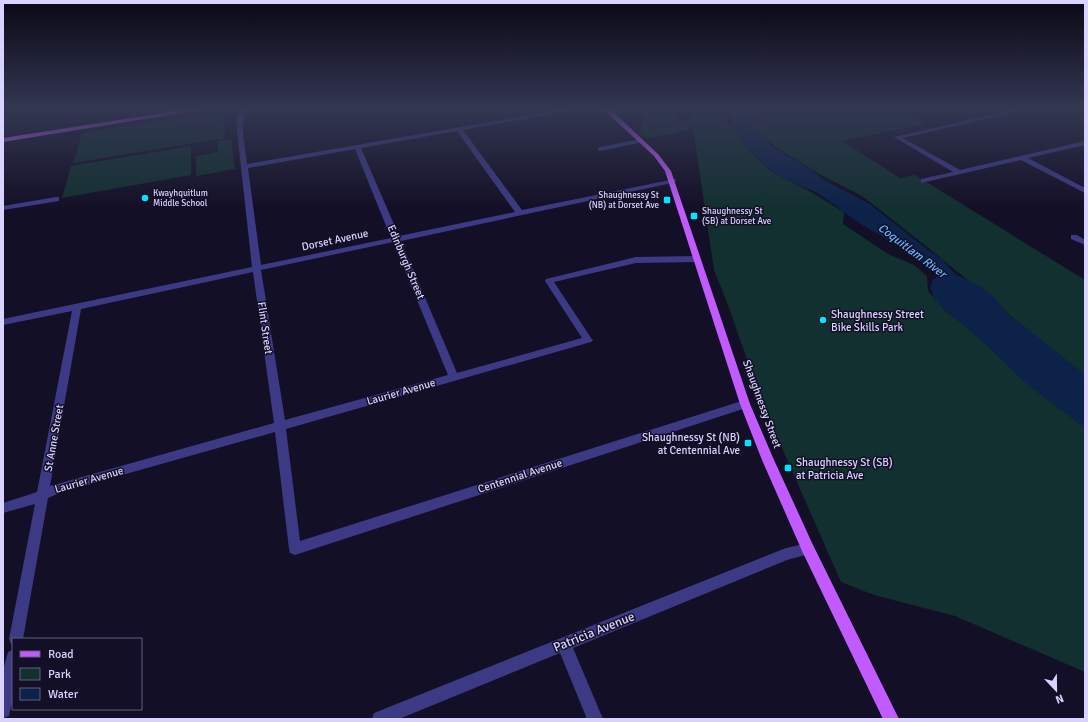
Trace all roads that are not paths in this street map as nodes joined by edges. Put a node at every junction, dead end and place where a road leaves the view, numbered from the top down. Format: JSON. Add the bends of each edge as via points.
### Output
{"nodes":[{"id":1,"x":242,"y":142,"type":"edge"},
{"id":2,"x":389,"y":142,"type":"edge"},
{"id":3,"x":468,"y":142,"type":"edge"},
{"id":4,"x":641,"y":142,"type":"joint"},
{"id":5,"x":905,"y":142,"type":"edge"},
{"id":6,"x":1085,"y":143,"type":"edge"},
{"id":7,"x":1076,"y":145,"type":"junction"},
{"id":8,"x":357,"y":147,"type":"junction"},
{"id":9,"x":600,"y":149,"type":"dead end"},
{"id":10,"x":1085,"y":150,"type":"edge"},
{"id":11,"x":1022,"y":158,"type":"junction"},
{"id":12,"x":245,"y":166,"type":"junction"},
{"id":13,"x":959,"y":173,"type":"junction"},
{"id":14,"x":672,"y":181,"type":"junction"},
{"id":15,"x":924,"y":181,"type":"dead end"},
{"id":16,"x":1085,"y":191,"type":"edge"},
{"id":17,"x":56,"y":199,"type":"dead end"},
{"id":18,"x":3,"y":208,"type":"edge"},
{"id":19,"x":520,"y":213,"type":"junction"},
{"id":20,"x":1074,"y":237,"type":"dead end"},
{"id":21,"x":396,"y":240,"type":"junction"},
{"id":22,"x":1085,"y":243,"type":"edge"},
{"id":23,"x":697,"y":259,"type":"junction"},
{"id":24,"x":257,"y":269,"type":"junction"},
{"id":25,"x":77,"y":306,"type":"junction"},
{"id":26,"x":3,"y":322,"type":"edge"},
{"id":27,"x":454,"y":377,"type":"junction"},
{"id":28,"x":745,"y":404,"type":"junction"},
{"id":29,"x":280,"y":426,"type":"junction"},
{"id":30,"x":44,"y":494,"type":"junction"},
{"id":31,"x":3,"y":508,"type":"edge"},
{"id":32,"x":294,"y":549,"type":"joint"},
{"id":33,"x":808,"y":549,"type":"junction"},
{"id":34,"x":16,"y":638,"type":"edge"},
{"id":35,"x":564,"y":644,"type":"junction"},
{"id":36,"x":12,"y":662,"type":"edge"},
{"id":37,"x":3,"y":710,"type":"edge"},
{"id":38,"x":380,"y":719,"type":"edge"},
{"id":39,"x":595,"y":719,"type":"edge"},
{"id":40,"x":891,"y":719,"type":"edge"}],
"edges":[{"from":1,"to":12,"type":"street","name":"Flint Street"},
{"from":2,"to":8,"type":"street"},
{"from":3,"to":19,"type":"street"},
{"from":4,"to":9,"type":"street"},
{"from":4,"to":14,"type":"main road","name":"Shaughnessy Street","via":[[665,165]]},
{"from":5,"to":13,"type":"street"},
{"from":6,"to":7,"type":"street"},
{"from":7,"to":10,"type":"street"},
{"from":7,"to":11,"type":"street"},
{"from":8,"to":12,"type":"street"},
{"from":8,"to":21,"type":"street","name":"Edinburgh Street"},
{"from":11,"to":13,"type":"street"},
{"from":11,"to":16,"type":"street"},
{"from":12,"to":24,"type":"street","name":"Flint Street"},
{"from":13,"to":15,"type":"street"},
{"from":14,"to":19,"type":"street","name":"Dorset Avenue"},
{"from":14,"to":23,"type":"main road","name":"Shaughnessy Street"},
{"from":17,"to":18,"type":"street"},
{"from":19,"to":21,"type":"street","name":"Dorset Avenue"},
{"from":20,"to":22,"type":"street"},
{"from":21,"to":24,"type":"street","name":"Dorset Avenue"},
{"from":21,"to":27,"type":"street","name":"Edinburgh Street"},
{"from":23,"to":27,"type":"street","name":"Laurier Avenue","via":[[636,260],[549,281],[588,340]]},
{"from":23,"to":28,"type":"main road","name":"Shaughnessy Street"},
{"from":24,"to":25,"type":"street","name":"Dorset Avenue"},
{"from":24,"to":29,"type":"street","name":"Flint Street"},
{"from":25,"to":26,"type":"street","name":"Dorset Avenue"},
{"from":25,"to":30,"type":"street","name":"St Anne Street"},
{"from":27,"to":29,"type":"street","name":"Laurier Avenue"},
{"from":28,"to":32,"type":"street","name":"Centennial Avenue"},
{"from":28,"to":33,"type":"main road","name":"Shaughnessy Street"},
{"from":29,"to":30,"type":"street","name":"Laurier Avenue","via":[[60,487]]},
{"from":29,"to":32,"type":"street","name":"Flint Street"},
{"from":30,"to":31,"type":"street","name":"Laurier Avenue"},
{"from":30,"to":34,"type":"street","name":"St Anne Street"},
{"from":33,"to":35,"type":"street","name":"Patricia Avenue","via":[[786,554]]},
{"from":33,"to":40,"type":"main road","name":"Shaughnessy Street"},
{"from":35,"to":38,"type":"street","name":"Patricia Avenue"},
{"from":35,"to":39,"type":"street"},
{"from":36,"to":37,"type":"street"}]}
